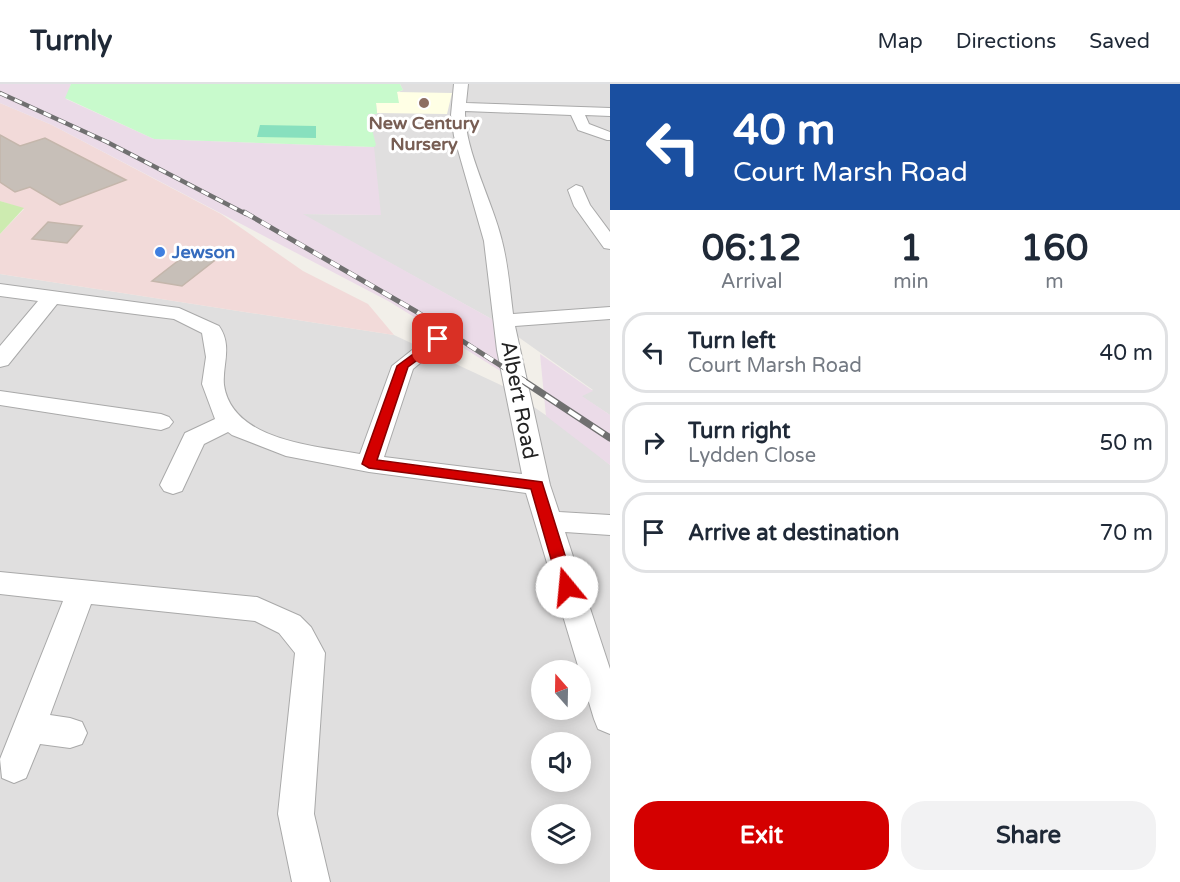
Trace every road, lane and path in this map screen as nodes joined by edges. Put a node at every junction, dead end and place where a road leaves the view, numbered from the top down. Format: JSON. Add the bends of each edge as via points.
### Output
{"nodes":[{"id":1,"x":461,"y":84,"type":"edge"},
{"id":2,"x":459,"y":107,"type":"junction"},
{"id":3,"x":576,"y":110,"type":"junction"},
{"id":4,"x":610,"y":112,"type":"edge"},
{"id":5,"x":608,"y":137,"type":"edge"},
{"id":6,"x":576,"y":190,"type":"dead end"},
{"id":7,"x":608,"y":240,"type":"edge"},
{"id":8,"x":0,"y":290,"type":"edge"},
{"id":9,"x":51,"y":298,"type":"junction"},
{"id":10,"x":610,"y":313,"type":"edge"},
{"id":11,"x":504,"y":321,"type":"junction"},
{"id":12,"x":438,"y":339,"type":"dead end"},
{"id":13,"x":0,"y":360,"type":"edge"},
{"id":14,"x":0,"y":398,"type":"edge"},
{"id":15,"x":231,"y":421,"type":"junction"},
{"id":16,"x":161,"y":422,"type":"dead end"},
{"id":17,"x":369,"y":464,"type":"junction"},
{"id":18,"x":172,"y":485,"type":"dead end"},
{"id":19,"x":537,"y":485,"type":"junction"},
{"id":20,"x":547,"y":522,"type":"junction"},
{"id":21,"x":610,"y":525,"type":"edge"},
{"id":22,"x":0,"y":583,"type":"edge"},
{"id":23,"x":81,"y":591,"type":"junction"},
{"id":24,"x":610,"y":719,"type":"edge"},
{"id":25,"x":31,"y":728,"type":"junction"},
{"id":26,"x":70,"y":733,"type":"dead end"},
{"id":27,"x":14,"y":767,"type":"dead end"},
{"id":28,"x":310,"y":882,"type":"edge"}],
"edges":[{"from":1,"to":2,"type":"street","name":"Albert Road"},
{"from":2,"to":3,"type":"street"},
{"from":2,"to":11,"type":"street","name":"Albert Road","via":[[461,136],[493,241]]},
{"from":3,"to":4,"type":"street"},
{"from":3,"to":5,"type":"street","via":[[583,128]]},
{"from":6,"to":7,"type":"street","via":[[582,206]]},
{"from":8,"to":9,"type":"street"},
{"from":9,"to":13,"type":"street"},
{"from":9,"to":15,"type":"street","via":[[179,314],[212,330],[218,357],[213,384],[223,413]]},
{"from":10,"to":11,"type":"street"},
{"from":11,"to":19,"type":"street","name":"Albert Road"},
{"from":12,"to":17,"type":"street","via":[[403,366]]},
{"from":14,"to":16,"type":"street"},
{"from":15,"to":17,"type":"street","via":[[240,430],[286,448]]},
{"from":15,"to":18,"type":"street","via":[[194,439]]},
{"from":17,"to":19,"type":"street"},
{"from":19,"to":20,"type":"street","name":"Albert Road"},
{"from":20,"to":21,"type":"street"},
{"from":20,"to":24,"type":"street","name":"Albert Road"},
{"from":22,"to":23,"type":"street"},
{"from":23,"to":25,"type":"street"},
{"from":23,"to":28,"type":"street","via":[[257,609],[286,620],[302,634],[310,653],[296,814]]},
{"from":25,"to":26,"type":"street"},
{"from":25,"to":27,"type":"street"}]}
